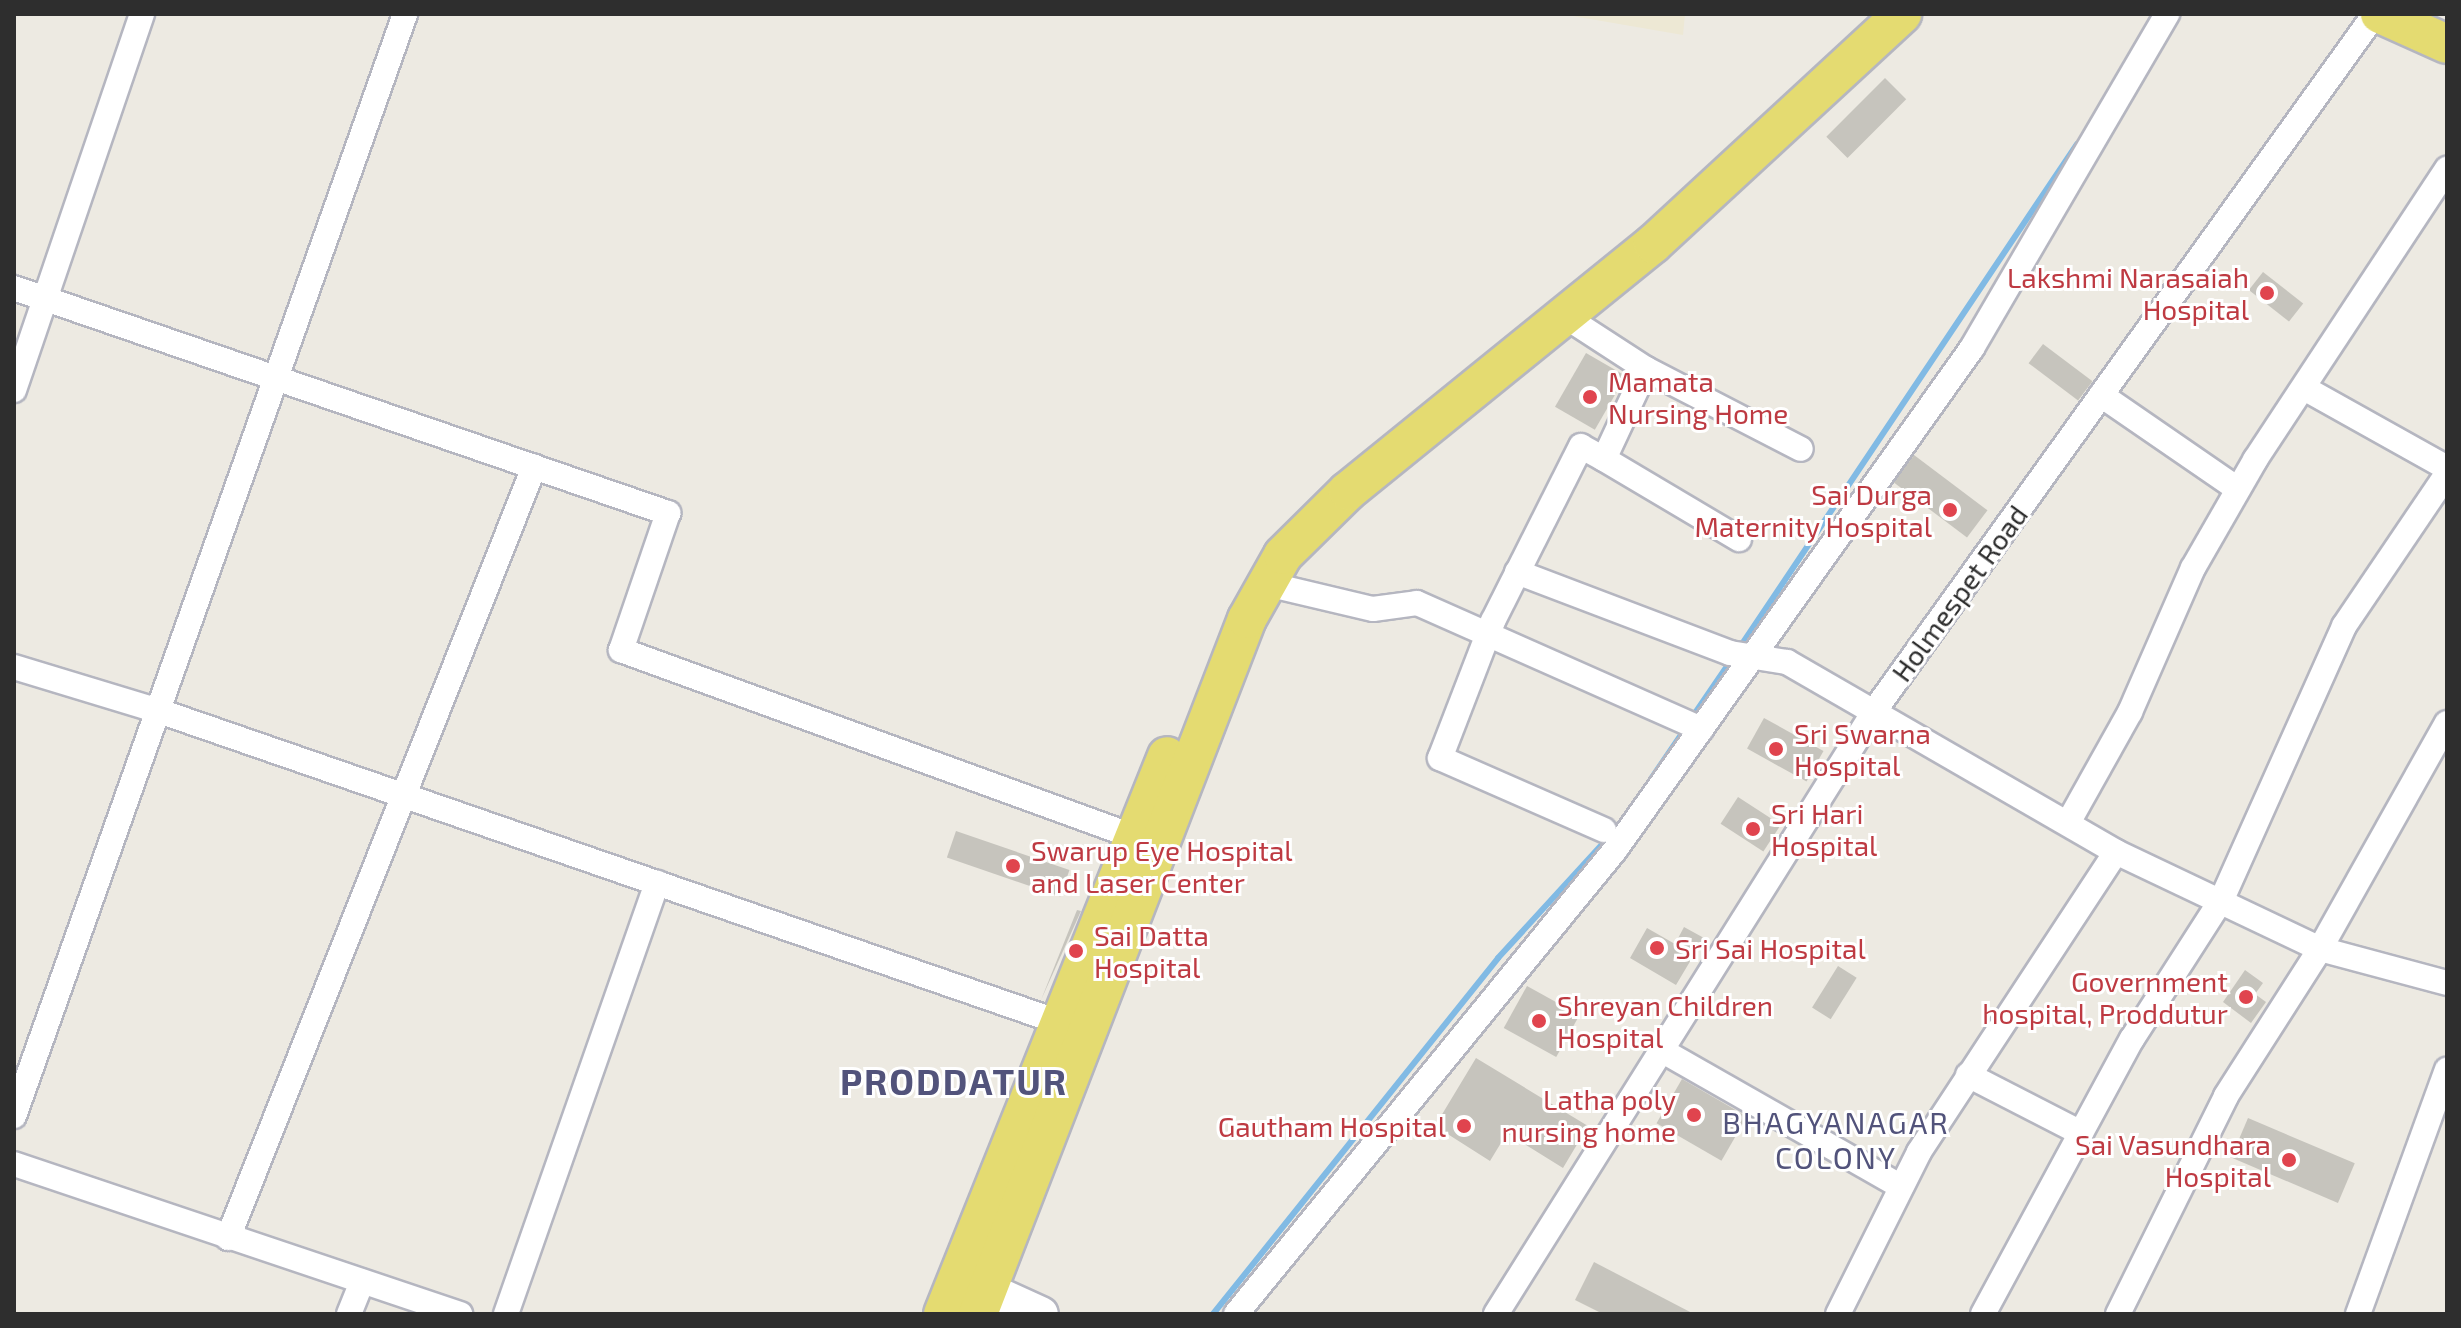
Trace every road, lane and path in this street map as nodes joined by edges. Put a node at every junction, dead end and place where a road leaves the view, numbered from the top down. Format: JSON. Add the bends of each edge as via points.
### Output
{"nodes":[{"id":1,"x":142,"y":14,"type":"edge"},
{"id":2,"x":405,"y":14,"type":"edge"},
{"id":3,"x":1866,"y":14,"type":"edge"},
{"id":4,"x":1902,"y":14,"type":"edge"},
{"id":5,"x":2167,"y":14,"type":"edge"},
{"id":6,"x":2377,"y":14,"type":"edge"},
{"id":7,"x":2447,"y":44,"type":"edge"},
{"id":8,"x":2447,"y":169,"type":"edge"},
{"id":9,"x":14,"y":288,"type":"edge"},
{"id":10,"x":48,"y":300,"type":"junction"},
{"id":11,"x":1566,"y":317,"type":"junction"},
{"id":12,"x":1646,"y":369,"type":"junction"},
{"id":13,"x":279,"y":379,"type":"junction"},
{"id":14,"x":2304,"y":388,"type":"junction"},
{"id":15,"x":14,"y":390,"type":"edge"},
{"id":16,"x":2101,"y":395,"type":"junction"},
{"id":17,"x":1801,"y":449,"type":"dead end"},
{"id":18,"x":1604,"y":459,"type":"junction"},
{"id":19,"x":534,"y":467,"type":"junction"},
{"id":20,"x":2447,"y":468,"type":"edge"},
{"id":21,"x":2447,"y":474,"type":"edge"},
{"id":22,"x":2238,"y":489,"type":"junction"},
{"id":23,"x":1739,"y":539,"type":"dead end"},
{"id":24,"x":1517,"y":572,"type":"junction"},
{"id":25,"x":1267,"y":584,"type":"junction"},
{"id":26,"x":1487,"y":636,"type":"junction"},
{"id":27,"x":1752,"y":656,"type":"junction"},
{"id":28,"x":14,"y":667,"type":"edge"},
{"id":29,"x":1875,"y":710,"type":"junction"},
{"id":30,"x":162,"y":712,"type":"junction"},
{"id":31,"x":2447,"y":723,"type":"edge"},
{"id":32,"x":1701,"y":729,"type":"junction"},
{"id":33,"x":402,"y":796,"type":"junction"},
{"id":34,"x":2068,"y":823,"type":"junction"},
{"id":35,"x":1604,"y":830,"type":"dead end"},
{"id":36,"x":1147,"y":842,"type":"junction"},
{"id":37,"x":2116,"y":852,"type":"junction"},
{"id":38,"x":657,"y":883,"type":"junction"},
{"id":39,"x":2222,"y":899,"type":"junction"},
{"id":40,"x":2320,"y":949,"type":"junction"},
{"id":41,"x":2447,"y":983,"type":"edge"},
{"id":42,"x":1074,"y":1028,"type":"junction"},
{"id":43,"x":1663,"y":1051,"type":"junction"},
{"id":44,"x":2447,"y":1070,"type":"edge"},
{"id":45,"x":1968,"y":1075,"type":"junction"},
{"id":46,"x":14,"y":1116,"type":"edge"},
{"id":47,"x":2081,"y":1133,"type":"junction"},
{"id":48,"x":14,"y":1164,"type":"edge"},
{"id":49,"x":1901,"y":1187,"type":"junction"},
{"id":50,"x":228,"y":1238,"type":"junction"},
{"id":51,"x":362,"y":1282,"type":"junction"},
{"id":52,"x":983,"y":1302,"type":"edge"},
{"id":53,"x":349,"y":1314,"type":"edge"},
{"id":54,"x":461,"y":1314,"type":"edge"},
{"id":55,"x":506,"y":1314,"type":"edge"},
{"id":56,"x":943,"y":1314,"type":"edge"},
{"id":57,"x":1041,"y":1314,"type":"edge"},
{"id":58,"x":1236,"y":1314,"type":"edge"},
{"id":59,"x":1496,"y":1314,"type":"edge"},
{"id":60,"x":1838,"y":1314,"type":"edge"},
{"id":61,"x":1983,"y":1314,"type":"edge"},
{"id":62,"x":2118,"y":1314,"type":"edge"},
{"id":63,"x":2358,"y":1314,"type":"edge"}],
"edges":[{"from":1,"to":10,"type":"street"},
{"from":2,"to":13,"type":"street"},
{"from":3,"to":36,"type":"main road","via":[[1579,278],[1265,539],[1197,680]]},
{"from":4,"to":11,"type":"main road"},
{"from":5,"to":27,"type":"street","via":[[1972,348]]},
{"from":6,"to":7,"type":"main road"},
{"from":6,"to":16,"type":"street","name":"Holmespet Road"},
{"from":8,"to":14,"type":"street"},
{"from":9,"to":10,"type":"street"},
{"from":10,"to":13,"type":"street"},
{"from":10,"to":15,"type":"street"},
{"from":11,"to":12,"type":"street"},
{"from":11,"to":25,"type":"main road","via":[[1348,491],[1283,555]]},
{"from":12,"to":17,"type":"street"},
{"from":12,"to":18,"type":"street"},
{"from":13,"to":19,"type":"street"},
{"from":13,"to":30,"type":"street"},
{"from":14,"to":20,"type":"street"},
{"from":14,"to":22,"type":"street"},
{"from":16,"to":22,"type":"street"},
{"from":16,"to":29,"type":"street","name":"Holmespet Road"},
{"from":18,"to":23,"type":"street"},
{"from":18,"to":24,"type":"street","via":[[1581,446]]},
{"from":19,"to":33,"type":"street"},
{"from":19,"to":36,"type":"street","via":[[668,513],[621,650]]},
{"from":21,"to":39,"type":"street","via":[[2344,626]]},
{"from":22,"to":34,"type":"street","via":[[2193,568],[2130,712]]},
{"from":24,"to":26,"type":"street"},
{"from":24,"to":27,"type":"street"},
{"from":25,"to":26,"type":"street","via":[[1373,609],[1417,603]]},
{"from":25,"to":36,"type":"main road"},
{"from":26,"to":32,"type":"street"},
{"from":26,"to":35,"type":"street","via":[[1440,758]]},
{"from":27,"to":29,"type":"street","via":[[1787,662]]},
{"from":27,"to":32,"type":"street"},
{"from":28,"to":30,"type":"street"},
{"from":29,"to":34,"type":"street"},
{"from":29,"to":43,"type":"street","name":"Holmespet Road"},
{"from":30,"to":33,"type":"street"},
{"from":30,"to":46,"type":"street"},
{"from":31,"to":40,"type":"street"},
{"from":32,"to":58,"type":"street","via":[[1615,850]]},
{"from":33,"to":38,"type":"street"},
{"from":33,"to":50,"type":"street"},
{"from":34,"to":37,"type":"street"},
{"from":36,"to":42,"type":"main road"},
{"from":37,"to":39,"type":"street"},
{"from":37,"to":45,"type":"street"},
{"from":38,"to":42,"type":"street"},
{"from":38,"to":55,"type":"street"},
{"from":39,"to":40,"type":"street"},
{"from":39,"to":47,"type":"street","via":[[2132,1039]]},
{"from":40,"to":41,"type":"street"},
{"from":40,"to":62,"type":"street","via":[[2226,1096]]},
{"from":42,"to":52,"type":"main road"},
{"from":42,"to":56,"type":"main road"},
{"from":43,"to":49,"type":"street"},
{"from":43,"to":59,"type":"street","name":"Holmespet Road"},
{"from":44,"to":63,"type":"street"},
{"from":45,"to":47,"type":"street"},
{"from":45,"to":49,"type":"street"},
{"from":47,"to":61,"type":"street"},
{"from":48,"to":50,"type":"street"},
{"from":49,"to":60,"type":"street"},
{"from":50,"to":51,"type":"street"},
{"from":51,"to":53,"type":"street"},
{"from":51,"to":54,"type":"street"},
{"from":52,"to":57,"type":"main road"}]}
